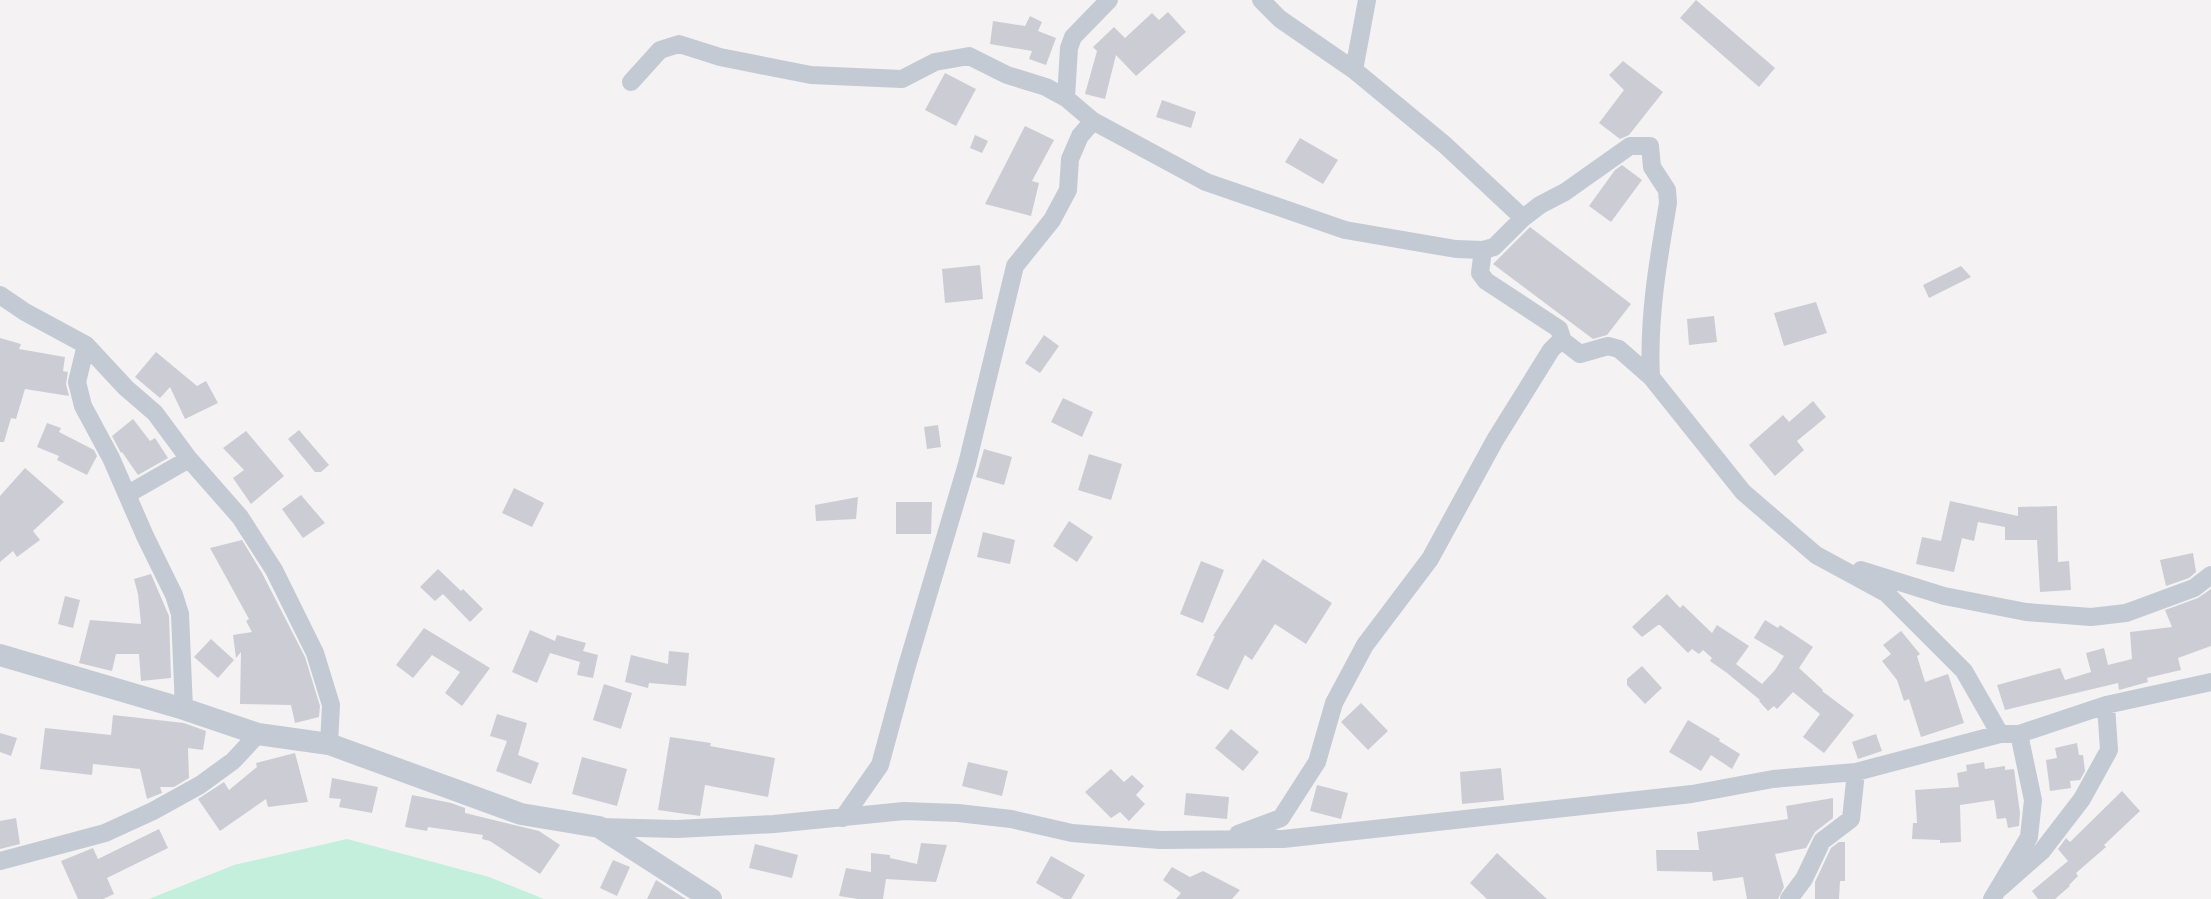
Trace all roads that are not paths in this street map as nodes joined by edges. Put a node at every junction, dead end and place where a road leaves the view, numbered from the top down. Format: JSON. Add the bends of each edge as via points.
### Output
{"nodes":[{"id":1,"x":1109,"y":0,"type":"edge"},
{"id":2,"x":1261,"y":0,"type":"edge"},
{"id":3,"x":1367,"y":0,"type":"edge"},
{"id":4,"x":1354,"y":70,"type":"junction"},
{"id":5,"x":631,"y":82,"type":"dead end"},
{"id":6,"x":1066,"y":98,"type":"junction"},
{"id":7,"x":1093,"y":122,"type":"junction"},
{"id":8,"x":1523,"y":218,"type":"junction"},
{"id":9,"x":1483,"y":250,"type":"junction"},
{"id":10,"x":0,"y":295,"type":"edge"},
{"id":11,"x":1563,"y":341,"type":"junction"},
{"id":12,"x":86,"y":345,"type":"junction"},
{"id":13,"x":1651,"y":377,"type":"junction"},
{"id":14,"x":189,"y":459,"type":"junction"},
{"id":15,"x":128,"y":494,"type":"junction"},
{"id":16,"x":1816,"y":555,"type":"junction"},
{"id":17,"x":2211,"y":575,"type":"edge"},
{"id":18,"x":0,"y":655,"type":"edge"},
{"id":19,"x":2211,"y":682,"type":"edge"},
{"id":20,"x":2106,"y":705,"type":"junction"},
{"id":21,"x":184,"y":709,"type":"junction"},
{"id":22,"x":258,"y":734,"type":"junction"},
{"id":23,"x":2000,"y":734,"type":"junction"},
{"id":24,"x":2019,"y":734,"type":"junction"},
{"id":25,"x":329,"y":744,"type":"junction"},
{"id":26,"x":1856,"y":772,"type":"junction"},
{"id":27,"x":843,"y":818,"type":"junction"},
{"id":28,"x":599,"y":827,"type":"junction"},
{"id":29,"x":1225,"y":839,"type":"junction"},
{"id":30,"x":0,"y":861,"type":"edge"},
{"id":31,"x":1996,"y":893,"type":"edge"},
{"id":32,"x":711,"y":899,"type":"edge"},
{"id":33,"x":1789,"y":899,"type":"edge"}],
"edges":[{"from":1,"to":6,"type":"street","via":[[1073,37]]},
{"from":2,"to":4,"type":"street","via":[[1280,19]]},
{"from":3,"to":4,"type":"street"},
{"from":4,"to":8,"type":"street"},
{"from":5,"to":6,"type":"street","via":[[660,50],[679,44],[720,57],[811,75],[902,79],[935,62],[969,56]]},
{"from":6,"to":7,"type":"street"},
{"from":7,"to":9,"type":"street","via":[[1206,182],[1326,225],[1445,247]]},
{"from":7,"to":27,"type":"street","via":[[1080,136],[1071,159],[1068,190],[1052,220],[1015,266],[967,464],[880,765]]},
{"from":8,"to":9,"type":"street","via":[[1494,247]]},
{"from":8,"to":13,"type":"street","via":[[1630,146],[1650,146],[1652,167],[1667,190],[1668,203],[1654,283]]},
{"from":9,"to":11,"type":"street","via":[[1483,277],[1559,329]]},
{"from":10,"to":12,"type":"street"},
{"from":11,"to":13,"type":"street","via":[[1580,354],[1608,346],[1619,349]]},
{"from":11,"to":29,"type":"street","via":[[1551,350],[1495,440],[1430,559],[1365,645],[1334,703],[1317,762],[1281,818]]},
{"from":12,"to":14,"type":"street","via":[[155,413]]},
{"from":12,"to":15,"type":"street","via":[[77,382],[83,406]]},
{"from":13,"to":16,"type":"street","via":[[1743,492]]},
{"from":14,"to":15,"type":"street"},
{"from":14,"to":25,"type":"street","via":[[240,517],[279,580],[315,653],[331,705]]},
{"from":15,"to":21,"type":"street","via":[[180,614]]},
{"from":16,"to":17,"type":"street","via":[[1944,596],[2026,612],[2091,617],[2126,613],[2194,588]]},
{"from":16,"to":23,"type":"street","via":[[1886,592],[1964,671]]},
{"from":18,"to":21,"type":"street"},
{"from":19,"to":20,"type":"street"},
{"from":20,"to":24,"type":"street"},
{"from":20,"to":31,"type":"street","via":[[2109,750],[2082,799],[2042,851]]},
{"from":21,"to":22,"type":"street"},
{"from":22,"to":25,"type":"street"},
{"from":22,"to":30,"type":"street","via":[[233,761],[153,811],[105,833]]},
{"from":23,"to":24,"type":"street"},
{"from":23,"to":26,"type":"street"},
{"from":24,"to":31,"type":"street","via":[[2033,800],[2029,837]]},
{"from":25,"to":28,"type":"street","via":[[521,814]]},
{"from":26,"to":29,"type":"street","via":[[1282,839]]},
{"from":26,"to":33,"type":"street","via":[[1851,819],[1822,841],[1804,879]]},
{"from":27,"to":28,"type":"street","via":[[725,827]]},
{"from":27,"to":29,"type":"street","via":[[904,811],[958,813],[1011,819],[1072,833],[1160,840]]},
{"from":28,"to":32,"type":"street"}]}
